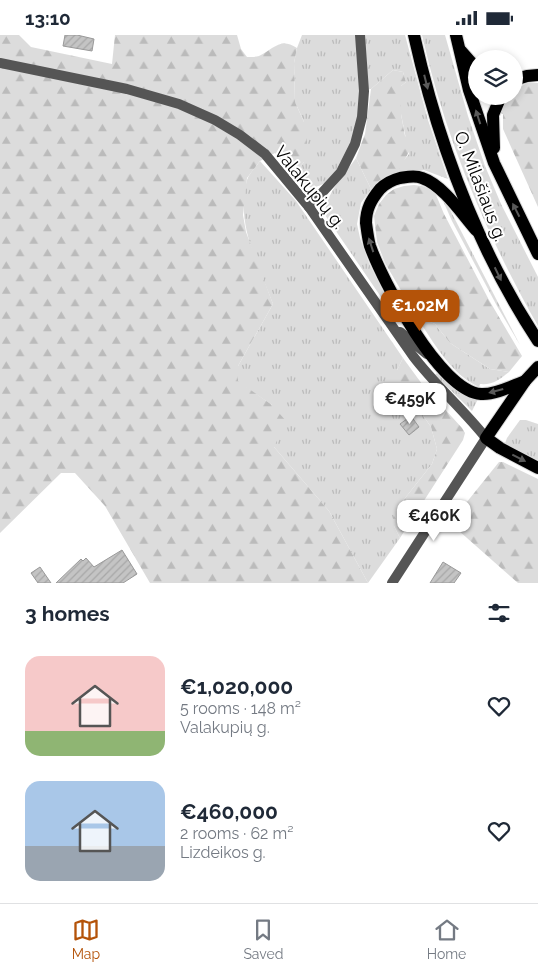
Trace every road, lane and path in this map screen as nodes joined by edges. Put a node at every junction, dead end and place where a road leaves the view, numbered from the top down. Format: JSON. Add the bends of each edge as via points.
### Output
{"nodes":[{"id":1,"x":360,"y":35,"type":"edge"},
{"id":2,"x":414,"y":35,"type":"edge"},
{"id":3,"x":456,"y":35,"type":"edge"},
{"id":4,"x":459,"y":49,"type":"junction"},
{"id":5,"x":468,"y":59,"type":"edge"},
{"id":6,"x":0,"y":63,"type":"edge"},
{"id":7,"x":538,"y":75,"type":"edge"},
{"id":8,"x":523,"y":77,"type":"edge"},
{"id":9,"x":497,"y":105,"type":"edge"},
{"id":10,"x":494,"y":163,"type":"junction"},
{"id":11,"x":309,"y":207,"type":"junction"},
{"id":12,"x":476,"y":230,"type":"junction"},
{"id":13,"x":538,"y":254,"type":"edge"},
{"id":14,"x":391,"y":325,"type":"junction"},
{"id":15,"x":538,"y":341,"type":"edge"},
{"id":16,"x":433,"y":359,"type":"junction"},
{"id":17,"x":538,"y":367,"type":"edge"},
{"id":18,"x":525,"y":381,"type":"junction"},
{"id":19,"x":486,"y":438,"type":"junction"},
{"id":20,"x":538,"y":468,"type":"edge"},
{"id":21,"x":392,"y":583,"type":"edge"}],
"edges":[{"from":1,"to":11,"type":"street","via":[[364,91],[355,143],[341,173]]},
{"from":2,"to":12,"type":"main road","name":"O. Milašiaus g.","one_way":true,"via":[[432,106]]},
{"from":3,"to":4,"type":"main road","name":"O. Milašiaus g."},
{"from":4,"to":5,"type":"main road"},
{"from":10,"to":4,"type":"main road","name":"O. Milašiaus g.","one_way":true},
{"from":6,"to":11,"type":"street","name":"Valakupių g.","via":[[127,89],[179,104],[215,120],[265,154]]},
{"from":7,"to":8,"type":"main road"},
{"from":9,"to":10,"type":"main road","via":[[492,115]]},
{"from":13,"to":10,"type":"main road","name":"O. Milašiaus g.","one_way":true},
{"from":11,"to":14,"type":"street","name":"Valakupių g."},
{"from":12,"to":15,"type":"main road","name":"O. Milašiaus g.","one_way":true,"via":[[502,282]]},
{"from":16,"to":12,"type":"main road","one_way":true,"via":[[408,322],[370,245],[367,208],[384,185],[409,176],[422,177],[438,186]]},
{"from":14,"to":16,"type":"street"},
{"from":14,"to":19,"type":"street","name":"Valakupių g.","via":[[429,377]]},
{"from":18,"to":16,"type":"main road","one_way":true,"via":[[481,394],[466,390]]},
{"from":17,"to":18,"type":"main road"},
{"from":18,"to":19,"type":"main road"},
{"from":19,"to":20,"type":"main road","one_way":true},
{"from":19,"to":21,"type":"street"}]}
